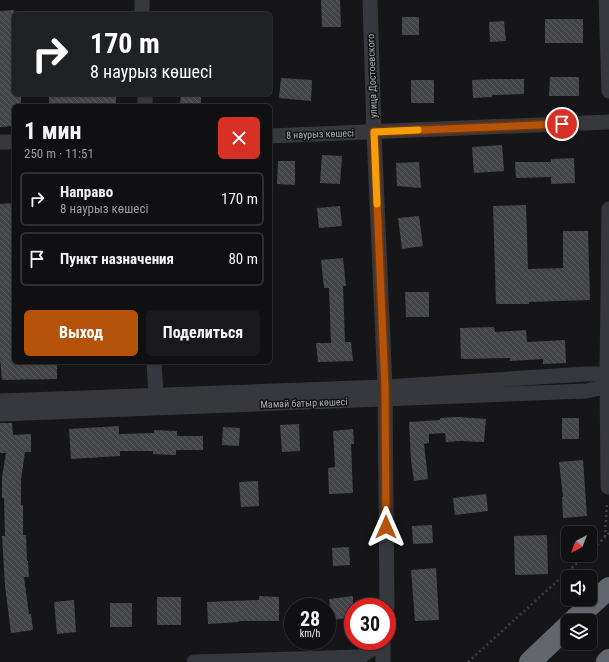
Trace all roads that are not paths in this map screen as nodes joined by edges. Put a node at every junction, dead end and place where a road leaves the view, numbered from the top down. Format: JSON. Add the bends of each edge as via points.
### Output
{"nodes":[{"id":1,"x":142,"y":0,"type":"edge"},
{"id":2,"x":370,"y":0,"type":"edge"},
{"id":3,"x":606,"y":0,"type":"edge"},
{"id":4,"x":142,"y":12,"type":"edge"},
{"id":5,"x":609,"y":92,"type":"edge"},
{"id":6,"x":609,"y":122,"type":"edge"},
{"id":7,"x":374,"y":132,"type":"junction"},
{"id":8,"x":272,"y":136,"type":"edge"},
{"id":9,"x":0,"y":142,"type":"edge"},
{"id":10,"x":12,"y":142,"type":"edge"},
{"id":11,"x":609,"y":209,"type":"edge"},
{"id":12,"x":154,"y":364,"type":"edge"},
{"id":13,"x":608,"y":380,"type":"edge"},
{"id":14,"x":385,"y":393,"type":"junction"},
{"id":15,"x":156,"y":395,"type":"junction"},
{"id":16,"x":0,"y":401,"type":"edge"},
{"id":17,"x":0,"y":414,"type":"edge"},
{"id":18,"x":608,"y":487,"type":"road end"},
{"id":19,"x":609,"y":588,"type":"edge"},
{"id":20,"x":387,"y":598,"type":"edge"},
{"id":21,"x":581,"y":614,"type":"edge"},
{"id":22,"x":561,"y":633,"type":"edge"},
{"id":23,"x":370,"y":650,"type":"edge"},
{"id":24,"x":383,"y":650,"type":"edge"},
{"id":25,"x":194,"y":662,"type":"edge"},
{"id":26,"x":383,"y":662,"type":"edge"},
{"id":27,"x":530,"y":662,"type":"edge"}],
"edges":[{"from":1,"to":4,"type":"street"},
{"from":2,"to":7,"type":"street","name":"улица Достоевского"},
{"from":3,"to":5,"type":"street"},
{"from":6,"to":7,"type":"street","name":"8 наурыз көшесі"},
{"from":7,"to":8,"type":"street","name":"8 наурыз көшесі"},
{"from":7,"to":14,"type":"street","name":"улица Достоевского"},
{"from":9,"to":10,"type":"street"},
{"from":11,"to":13,"type":"street"},
{"from":12,"to":15,"type":"street"},
{"from":13,"to":14,"type":"street","name":"Мамай батыр көшесі"},
{"from":13,"to":18,"type":"street"},
{"from":14,"to":15,"type":"street","name":"Мамай батыр көшесі"},
{"from":14,"to":17,"type":"street","name":"Мамай батыр көшесі"},
{"from":14,"to":20,"type":"street","name":"улица Достоевского"},
{"from":15,"to":16,"type":"street","name":"Мамай батыр көшесі"},
{"from":19,"to":21,"type":"highway"},
{"from":22,"to":27,"type":"highway"},
{"from":23,"to":25,"type":"street","via":[[360,657]]},
{"from":24,"to":26,"type":"street"}]}
